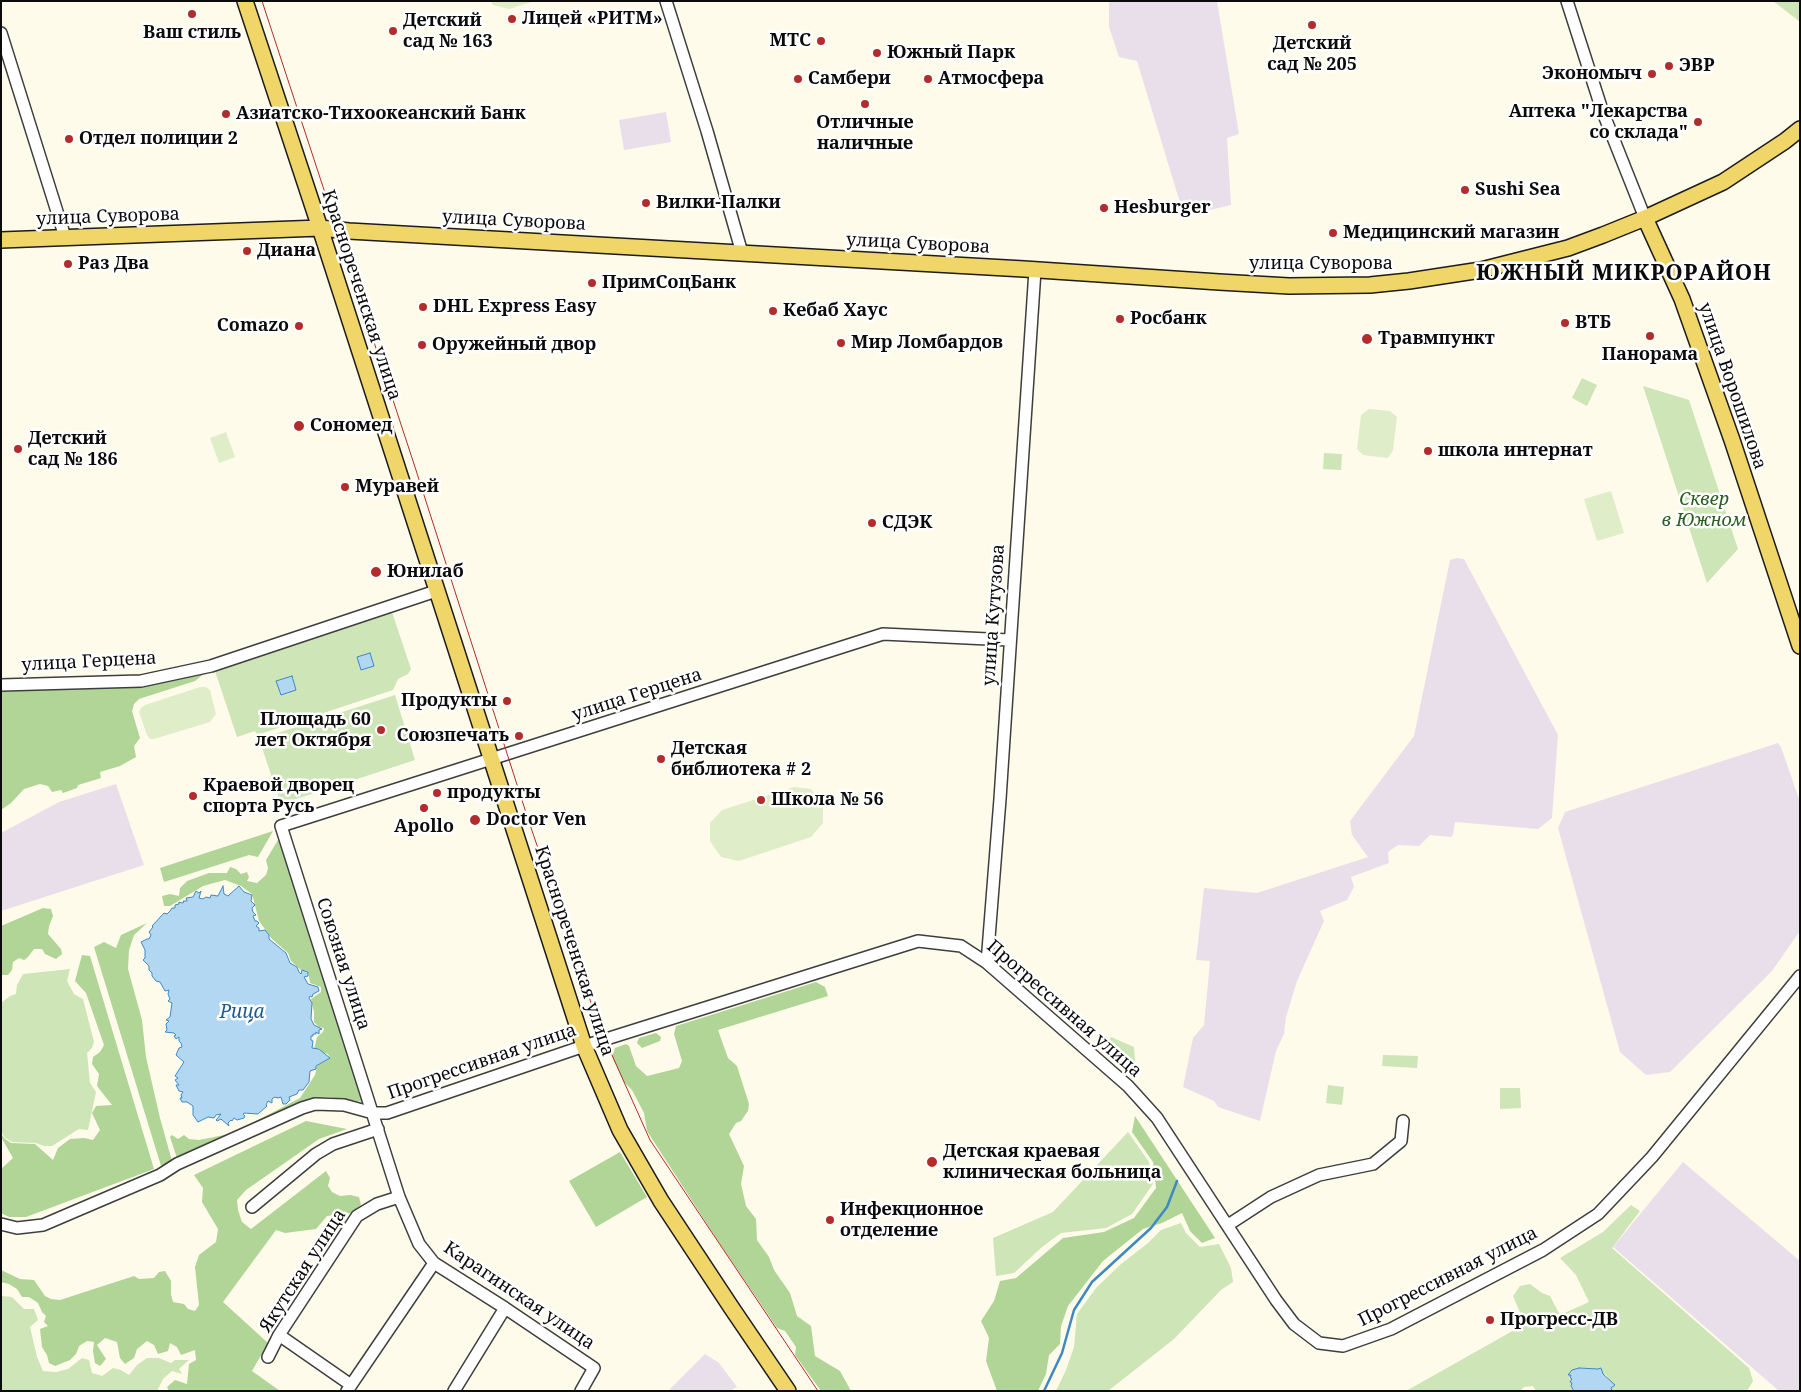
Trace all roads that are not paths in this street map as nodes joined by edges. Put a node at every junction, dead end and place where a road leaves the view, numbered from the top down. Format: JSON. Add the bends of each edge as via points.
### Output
{"nodes":[{"id":1,"x":245,"y":1,"type":"edge"},
{"id":2,"x":666,"y":1,"type":"edge"},
{"id":3,"x":1567,"y":1,"type":"edge"},
{"id":4,"x":1,"y":33,"type":"edge"},
{"id":5,"x":1800,"y":129,"type":"edge"},
{"id":6,"x":1645,"y":218,"type":"junction"},
{"id":7,"x":320,"y":228,"type":"junction"},
{"id":8,"x":65,"y":238,"type":"junction"},
{"id":9,"x":1,"y":240,"type":"edge"},
{"id":10,"x":742,"y":253,"type":"junction"},
{"id":11,"x":1035,"y":270,"type":"junction"},
{"id":12,"x":436,"y":590,"type":"junction"},
{"id":13,"x":1010,"y":640,"type":"junction"},
{"id":14,"x":1800,"y":646,"type":"edge"},
{"id":15,"x":1,"y":685,"type":"edge"},
{"id":16,"x":492,"y":759,"type":"junction"},
{"id":17,"x":281,"y":826,"type":"joint"},
{"id":18,"x":987,"y":963,"type":"junction"},
{"id":19,"x":1800,"y":976,"type":"edge"},
{"id":20,"x":584,"y":1046,"type":"junction"},
{"id":21,"x":373,"y":1113,"type":"junction"},
{"id":22,"x":1403,"y":1121,"type":"dead end"},
{"id":23,"x":378,"y":1129,"type":"junction"},
{"id":24,"x":399,"y":1197,"type":"junction"},
{"id":25,"x":252,"y":1207,"type":"dead end"},
{"id":26,"x":1,"y":1224,"type":"edge"},
{"id":27,"x":1228,"y":1225,"type":"junction"},
{"id":28,"x":434,"y":1263,"type":"junction"},
{"id":29,"x":505,"y":1308,"type":"junction"},
{"id":30,"x":279,"y":1335,"type":"junction"},
{"id":31,"x":268,"y":1357,"type":"dead end"},
{"id":32,"x":349,"y":1388,"type":"edge"},
{"id":33,"x":454,"y":1391,"type":"edge"},
{"id":34,"x":581,"y":1391,"type":"edge"},
{"id":35,"x":788,"y":1391,"type":"edge"}],
"edges":[{"from":1,"to":7,"type":"main road","name":"Краснореченская улица"},
{"from":2,"to":10,"type":"street"},
{"from":3,"to":6,"type":"street","name":"улица Ворошилова","via":[[1602,110]]},
{"from":4,"to":8,"type":"street"},
{"from":5,"to":6,"type":"main road","name":"улица Суворова","via":[[1722,182]]},
{"from":6,"to":11,"type":"main road","name":"улица Суворова","via":[[1568,248],[1525,259],[1472,271],[1370,285],[1280,285]]},
{"from":6,"to":14,"type":"main road","name":"улица Ворошилова","via":[[1682,299]]},
{"from":7,"to":8,"type":"main road","name":"улица Суворова"},
{"from":7,"to":10,"type":"main road","name":"улица Суворова"},
{"from":7,"to":12,"type":"main road","name":"Краснореченская улица"},
{"from":8,"to":9,"type":"main road","name":"улица Суворова"},
{"from":10,"to":11,"type":"main road","name":"улица Суворова"},
{"from":11,"to":13,"type":"street","name":"улица Кутузова"},
{"from":12,"to":15,"type":"street","name":"улица Герцена","via":[[211,666],[141,681]]},
{"from":12,"to":16,"type":"main road","name":"Краснореченская улица"},
{"from":13,"to":16,"type":"street","name":"улица Герцена","via":[[883,634]]},
{"from":13,"to":18,"type":"street","name":"улица Кутузова"},
{"from":16,"to":17,"type":"street","name":"улица Герцена"},
{"from":16,"to":20,"type":"main road","name":"Краснореченская улица"},
{"from":17,"to":21,"type":"street","name":"Союзная улица"},
{"from":18,"to":20,"type":"street","name":"Прогрессивная улица","via":[[961,946],[918,941]]},
{"from":18,"to":27,"type":"street","name":"Прогрессивная улица","via":[[1141,1099],[1171,1138]]},
{"from":19,"to":27,"type":"street","name":"Прогрессивная улица","via":[[1652,1157],[1598,1214],[1543,1250],[1391,1329],[1342,1346],[1319,1343],[1294,1324]]},
{"from":20,"to":21,"type":"street","name":"Прогрессивная улица","via":[[387,1113]]},
{"from":20,"to":35,"type":"main road","name":"Краснореченская улица","via":[[620,1130],[661,1201]]},
{"from":21,"to":23,"type":"street","name":"Карагинская улица"},
{"from":21,"to":26,"type":"street","name":"Прогрессивная улица","via":[[344,1105],[315,1104],[43,1225],[17,1228]]},
{"from":22,"to":27,"type":"street","via":[[1401,1141],[1373,1164],[1318,1175],[1271,1197]]},
{"from":23,"to":24,"type":"street","name":"Карагинская улица"},
{"from":23,"to":25,"type":"street","via":[[333,1144],[316,1154]]},
{"from":24,"to":28,"type":"street","name":"Карагинская улица","via":[[420,1244]]},
{"from":24,"to":30,"type":"street","name":"Якутская улица","via":[[357,1216]]},
{"from":28,"to":29,"type":"street","name":"Карагинская улица"},
{"from":28,"to":32,"type":"street"},
{"from":29,"to":33,"type":"street"},
{"from":29,"to":34,"type":"street","name":"Карагинская улица","via":[[594,1368]]},
{"from":30,"to":31,"type":"street","name":"Якутская улица"},
{"from":30,"to":32,"type":"street"}]}
